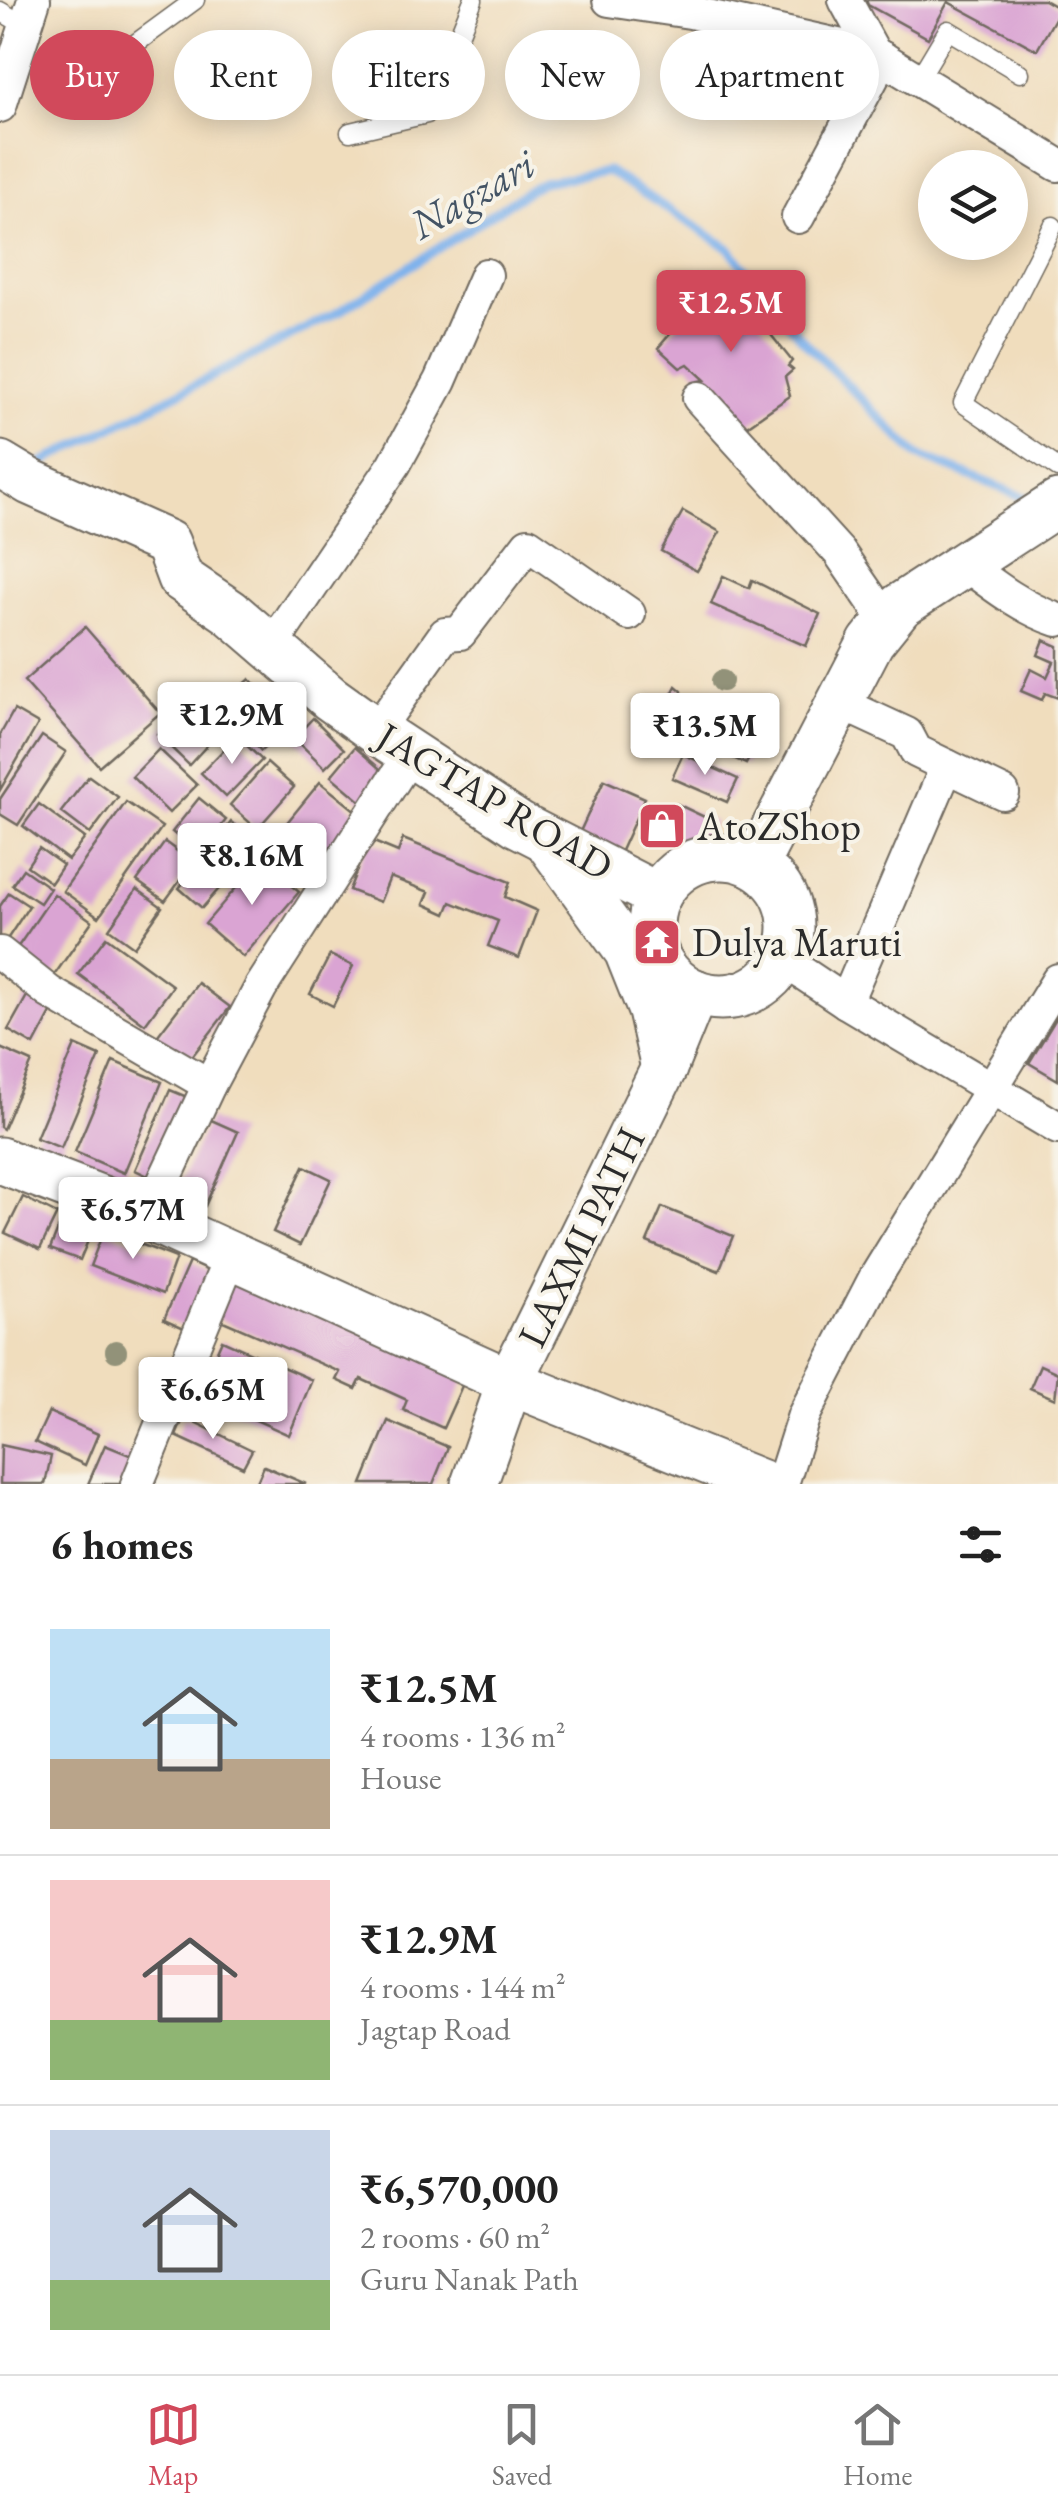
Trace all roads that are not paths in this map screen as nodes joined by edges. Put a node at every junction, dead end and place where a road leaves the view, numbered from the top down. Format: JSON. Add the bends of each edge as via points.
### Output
{"nodes":[{"id":1,"x":196,"y":0,"type":"edge"},
{"id":2,"x":474,"y":0,"type":"edge"},
{"id":3,"x":609,"y":0,"type":"edge"},
{"id":4,"x":845,"y":0,"type":"edge"},
{"id":5,"x":694,"y":6,"type":"edge"},
{"id":6,"x":20,"y":12,"type":"edge"},
{"id":7,"x":154,"y":30,"type":"edge"},
{"id":8,"x":782,"y":30,"type":"edge"},
{"id":9,"x":863,"y":30,"type":"edge"},
{"id":10,"x":879,"y":57,"type":"edge"},
{"id":11,"x":1020,"y":73,"type":"dead end"},
{"id":12,"x":918,"y":80,"type":"junction"},
{"id":13,"x":0,"y":106,"type":"edge"},
{"id":14,"x":846,"y":120,"type":"edge"},
{"id":15,"x":350,"y":132,"type":"dead end"},
{"id":16,"x":1058,"y":165,"type":"edge"},
{"id":17,"x":798,"y":217,"type":"dead end"},
{"id":18,"x":1053,"y":226,"type":"dead end"},
{"id":19,"x":486,"y":275,"type":"dead end"},
{"id":20,"x":699,"y":398,"type":"dead end"},
{"id":21,"x":1058,"y":468,"type":"edge"},
{"id":22,"x":11,"y":471,"type":"edge"},
{"id":23,"x":1048,"y":510,"type":"edge"},
{"id":24,"x":965,"y":564,"type":"junction"},
{"id":25,"x":629,"y":614,"type":"dead end"},
{"id":26,"x":1058,"y":620,"type":"edge"},
{"id":27,"x":888,"y":622,"type":"junction"},
{"id":28,"x":270,"y":648,"type":"junction"},
{"id":29,"x":840,"y":703,"type":"junction"},
{"id":30,"x":393,"y":743,"type":"junction"},
{"id":31,"x":947,"y":766,"type":"junction"},
{"id":32,"x":1003,"y":793,"type":"dead end"},
{"id":33,"x":547,"y":840,"type":"junction"},
{"id":34,"x":755,"y":865,"type":"junction"},
{"id":35,"x":658,"y":896,"type":"junction"},
{"id":36,"x":0,"y":954,"type":"edge"},
{"id":37,"x":782,"y":960,"type":"junction"},
{"id":38,"x":1058,"y":980,"type":"edge"},
{"id":39,"x":695,"y":992,"type":"junction"},
{"id":40,"x":846,"y":1002,"type":"junction"},
{"id":41,"x":664,"y":1068,"type":"junction"},
{"id":42,"x":209,"y":1085,"type":"junction"},
{"id":43,"x":989,"y":1087,"type":"junction"},
{"id":44,"x":1058,"y":1128,"type":"edge"},
{"id":45,"x":0,"y":1160,"type":"edge"},
{"id":46,"x":147,"y":1217,"type":"junction"},
{"id":47,"x":230,"y":1256,"type":"junction"},
{"id":48,"x":510,"y":1382,"type":"junction"},
{"id":49,"x":137,"y":1484,"type":"edge"},
{"id":50,"x":474,"y":1484,"type":"edge"},
{"id":51,"x":764,"y":1484,"type":"edge"},
{"id":52,"x":782,"y":1484,"type":"edge"}],
"edges":[{"from":1,"to":7,"type":"lane"},
{"from":2,"to":15,"type":"lane","via":[[427,114]]},
{"from":3,"to":5,"type":"street"},
{"from":4,"to":9,"type":"street"},
{"from":5,"to":8,"type":"street"},
{"from":6,"to":13,"type":"street"},
{"from":10,"to":12,"type":"street"},
{"from":11,"to":12,"type":"lane","via":[[948,30]]},
{"from":12,"to":16,"type":"street"},
{"from":14,"to":17,"type":"street"},
{"from":18,"to":21,"type":"lane","via":[[963,403]]},
{"from":19,"to":28,"type":"street","via":[[394,465]]},
{"from":20,"to":27,"type":"street","via":[[839,552]]},
{"from":22,"to":28,"type":"street","name":"JAGTAP ROAD","via":[[167,543],[180,578]]},
{"from":23,"to":24,"type":"street"},
{"from":24,"to":26,"type":"street"},
{"from":24,"to":27,"type":"street","via":[[900,606]]},
{"from":25,"to":30,"type":"street","via":[[528,544],[460,633],[446,634]]},
{"from":27,"to":29,"type":"street"},
{"from":28,"to":30,"type":"street","name":"JAGTAP ROAD"},
{"from":29,"to":31,"type":"street","via":[[907,734],[916,751]]},
{"from":29,"to":34,"type":"street"},
{"from":30,"to":33,"type":"street","name":"JAGTAP ROAD"},
{"from":30,"to":42,"type":"street"},
{"from":31,"to":32,"type":"street"},
{"from":31,"to":40,"type":"street"},
{"from":33,"to":35,"type":"street","name":"JAGTAP ROAD"},
{"from":33,"to":41,"type":"street","via":[[628,951]]},
{"from":34,"to":35,"type":"street","via":[[737,858],[700,860]]},
{"from":34,"to":37,"type":"street","via":[[788,907]]},
{"from":35,"to":39,"type":"street","via":[[651,918],[660,963]]},
{"from":36,"to":42,"type":"street","via":[[49,992]]},
{"from":37,"to":39,"type":"street","via":[[770,976],[736,995]]},
{"from":37,"to":40,"type":"street"},
{"from":38,"to":43,"type":"street"},
{"from":39,"to":41,"type":"street","name":"LAXMI PATH"},
{"from":40,"to":43,"type":"street"},
{"from":41,"to":48,"type":"street","name":"LAXMI PATH"},
{"from":42,"to":46,"type":"street"},
{"from":43,"to":44,"type":"street"},
{"from":43,"to":52,"type":"street","via":[[828,1366]]},
{"from":45,"to":46,"type":"street"},
{"from":46,"to":47,"type":"street"},
{"from":47,"to":48,"type":"street"},
{"from":47,"to":49,"type":"street"},
{"from":48,"to":50,"type":"street","name":"LAXMI PATH"},
{"from":48,"to":51,"type":"street"}]}
